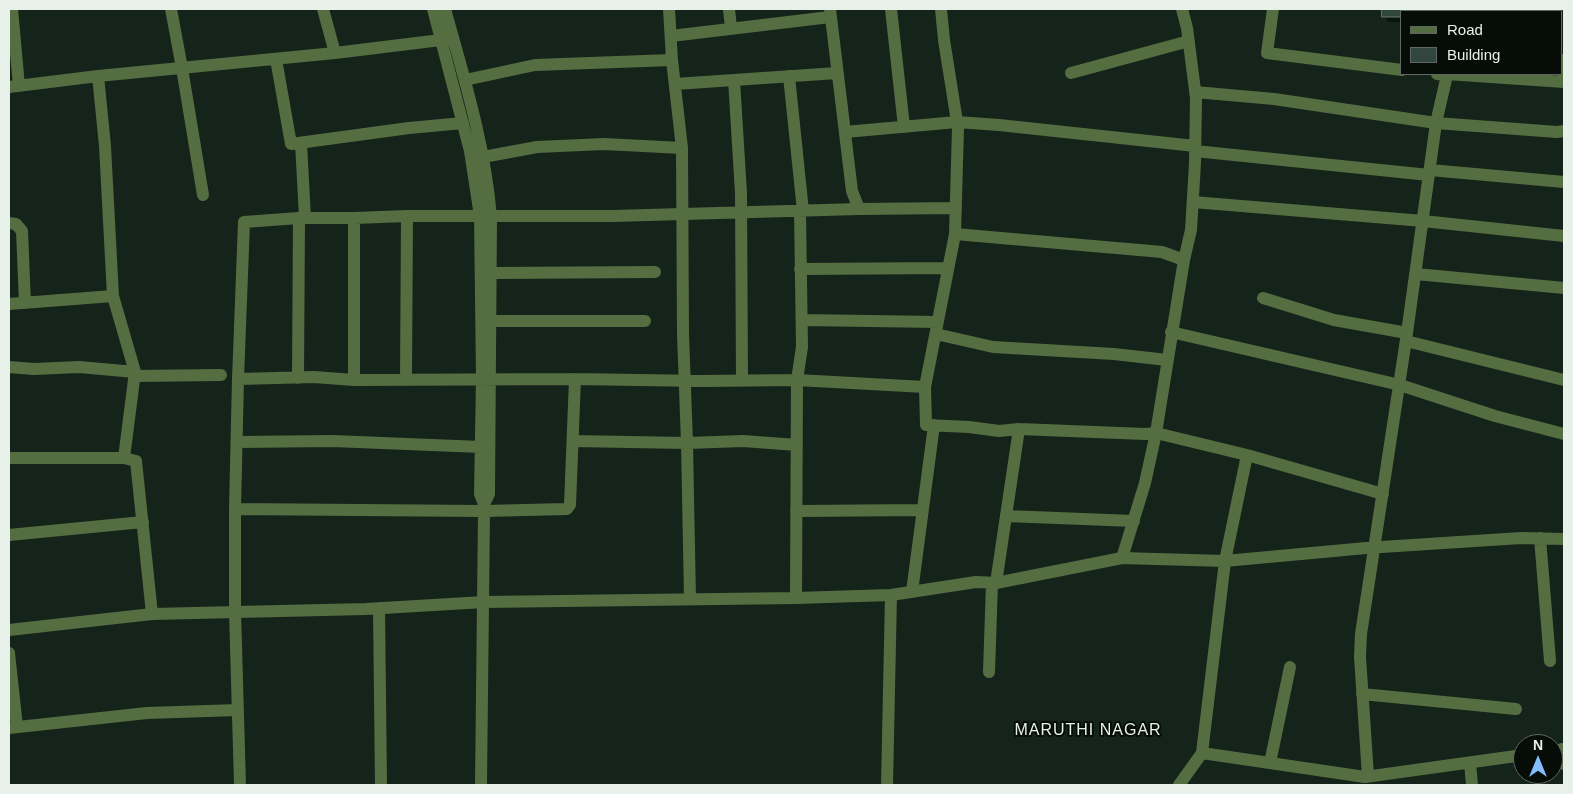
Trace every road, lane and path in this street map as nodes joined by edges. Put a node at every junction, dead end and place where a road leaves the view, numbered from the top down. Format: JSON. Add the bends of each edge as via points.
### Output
{"nodes":[{"id":1,"x":12,"y":9,"type":"edge"},
{"id":2,"x":170,"y":9,"type":"edge"},
{"id":3,"x":322,"y":9,"type":"edge"},
{"id":4,"x":433,"y":9,"type":"edge"},
{"id":5,"x":445,"y":9,"type":"edge"},
{"id":6,"x":669,"y":9,"type":"edge"},
{"id":7,"x":729,"y":9,"type":"edge"},
{"id":8,"x":891,"y":9,"type":"edge"},
{"id":9,"x":942,"y":9,"type":"edge"},
{"id":10,"x":1182,"y":9,"type":"edge"},
{"id":11,"x":1273,"y":9,"type":"edge"},
{"id":12,"x":830,"y":13,"type":"edge"},
{"id":13,"x":731,"y":28,"type":"junction"},
{"id":14,"x":671,"y":36,"type":"junction"},
{"id":15,"x":448,"y":39,"type":"junction"},
{"id":16,"x":1189,"y":41,"type":"junction"},
{"id":17,"x":335,"y":53,"type":"junction"},
{"id":18,"x":276,"y":59,"type":"junction"},
{"id":19,"x":672,"y":60,"type":"junction"},
{"id":20,"x":182,"y":68,"type":"junction"},
{"id":21,"x":1400,"y":70,"type":"edge"},
{"id":22,"x":836,"y":73,"type":"junction"},
{"id":23,"x":1071,"y":73,"type":"dead end"},
{"id":24,"x":1443,"y":75,"type":"edge"},
{"id":25,"x":1463,"y":75,"type":"edge"},
{"id":26,"x":98,"y":76,"type":"junction"},
{"id":27,"x":789,"y":76,"type":"junction"},
{"id":28,"x":465,"y":80,"type":"junction"},
{"id":29,"x":734,"y":80,"type":"junction"},
{"id":30,"x":1564,"y":80,"type":"edge"},
{"id":31,"x":675,"y":84,"type":"junction"},
{"id":32,"x":14,"y":86,"type":"edge"},
{"id":33,"x":1195,"y":92,"type":"junction"},
{"id":34,"x":957,"y":122,"type":"junction"},
{"id":35,"x":463,"y":123,"type":"junction"},
{"id":36,"x":1436,"y":123,"type":"junction"},
{"id":37,"x":904,"y":127,"type":"junction"},
{"id":38,"x":1564,"y":131,"type":"edge"},
{"id":39,"x":845,"y":132,"type":"junction"},
{"id":40,"x":300,"y":143,"type":"junction"},
{"id":41,"x":682,"y":148,"type":"junction"},
{"id":42,"x":1195,"y":148,"type":"junction"},
{"id":43,"x":483,"y":157,"type":"junction"},
{"id":44,"x":1430,"y":173,"type":"junction"},
{"id":45,"x":1564,"y":182,"type":"edge"},
{"id":46,"x":203,"y":195,"type":"dead end"},
{"id":47,"x":1193,"y":202,"type":"junction"},
{"id":48,"x":956,"y":208,"type":"junction"},
{"id":49,"x":859,"y":209,"type":"junction"},
{"id":50,"x":801,"y":211,"type":"junction"},
{"id":51,"x":741,"y":212,"type":"junction"},
{"id":52,"x":683,"y":214,"type":"junction"},
{"id":53,"x":407,"y":216,"type":"junction"},
{"id":54,"x":486,"y":216,"type":"junction"},
{"id":55,"x":302,"y":218,"type":"junction"},
{"id":56,"x":354,"y":218,"type":"junction"},
{"id":57,"x":1423,"y":221,"type":"junction"},
{"id":58,"x":9,"y":223,"type":"edge"},
{"id":59,"x":955,"y":234,"type":"junction"},
{"id":60,"x":1564,"y":236,"type":"edge"},
{"id":61,"x":1184,"y":260,"type":"junction"},
{"id":62,"x":948,"y":268,"type":"junction"},
{"id":63,"x":800,"y":269,"type":"junction"},
{"id":64,"x":655,"y":272,"type":"dead end"},
{"id":65,"x":492,"y":273,"type":"junction"},
{"id":66,"x":1416,"y":274,"type":"junction"},
{"id":67,"x":1564,"y":288,"type":"edge"},
{"id":68,"x":113,"y":296,"type":"junction"},
{"id":69,"x":1263,"y":298,"type":"dead end"},
{"id":70,"x":25,"y":303,"type":"junction"},
{"id":71,"x":9,"y":304,"type":"edge"},
{"id":72,"x":802,"y":320,"type":"junction"},
{"id":73,"x":491,"y":321,"type":"junction"},
{"id":74,"x":646,"y":321,"type":"dead end"},
{"id":75,"x":937,"y":328,"type":"junction"},
{"id":76,"x":1171,"y":332,"type":"junction"},
{"id":77,"x":1407,"y":337,"type":"junction"},
{"id":78,"x":1167,"y":360,"type":"junction"},
{"id":79,"x":9,"y":368,"type":"edge"},
{"id":80,"x":134,"y":374,"type":"junction"},
{"id":81,"x":221,"y":375,"type":"dead end"},
{"id":82,"x":298,"y":378,"type":"junction"},
{"id":83,"x":238,"y":379,"type":"junction"},
{"id":84,"x":406,"y":379,"type":"junction"},
{"id":85,"x":487,"y":379,"type":"junction"},
{"id":86,"x":576,"y":379,"type":"junction"},
{"id":87,"x":354,"y":380,"type":"junction"},
{"id":88,"x":742,"y":380,"type":"junction"},
{"id":89,"x":797,"y":380,"type":"junction"},
{"id":90,"x":1564,"y":380,"type":"edge"},
{"id":91,"x":685,"y":381,"type":"junction"},
{"id":92,"x":1400,"y":385,"type":"junction"},
{"id":93,"x":925,"y":387,"type":"junction"},
{"id":94,"x":934,"y":425,"type":"junction"},
{"id":95,"x":1019,"y":429,"type":"junction"},
{"id":96,"x":1156,"y":433,"type":"junction"},
{"id":97,"x":1564,"y":434,"type":"edge"},
{"id":98,"x":237,"y":442,"type":"junction"},
{"id":99,"x":573,"y":442,"type":"junction"},
{"id":100,"x":687,"y":443,"type":"junction"},
{"id":101,"x":797,"y":445,"type":"junction"},
{"id":102,"x":481,"y":447,"type":"junction"},
{"id":103,"x":1247,"y":455,"type":"junction"},
{"id":104,"x":9,"y":458,"type":"edge"},
{"id":105,"x":124,"y":458,"type":"junction"},
{"id":106,"x":1383,"y":494,"type":"junction"},
{"id":107,"x":484,"y":508,"type":"junction"},
{"id":108,"x":235,"y":509,"type":"junction"},
{"id":109,"x":922,"y":510,"type":"junction"},
{"id":110,"x":796,"y":511,"type":"junction"},
{"id":111,"x":1006,"y":516,"type":"junction"},
{"id":112,"x":1134,"y":521,"type":"junction"},
{"id":113,"x":143,"y":522,"type":"junction"},
{"id":114,"x":9,"y":535,"type":"edge"},
{"id":115,"x":1540,"y":538,"type":"junction"},
{"id":116,"x":1564,"y":539,"type":"edge"},
{"id":117,"x":1374,"y":548,"type":"junction"},
{"id":118,"x":1122,"y":558,"type":"junction"},
{"id":119,"x":1225,"y":561,"type":"junction"},
{"id":120,"x":994,"y":583,"type":"junction"},
{"id":121,"x":912,"y":592,"type":"junction"},
{"id":122,"x":890,"y":595,"type":"junction"},
{"id":123,"x":796,"y":598,"type":"junction"},
{"id":124,"x":690,"y":599,"type":"junction"},
{"id":125,"x":484,"y":602,"type":"junction"},
{"id":126,"x":379,"y":608,"type":"junction"},
{"id":127,"x":235,"y":611,"type":"junction"},
{"id":128,"x":152,"y":614,"type":"junction"},
{"id":129,"x":9,"y":630,"type":"edge"},
{"id":130,"x":9,"y":653,"type":"edge"},
{"id":131,"x":1550,"y":661,"type":"dead end"},
{"id":132,"x":1290,"y":667,"type":"dead end"},
{"id":133,"x":989,"y":672,"type":"dead end"},
{"id":134,"x":1362,"y":694,"type":"junction"},
{"id":135,"x":238,"y":710,"type":"junction"},
{"id":136,"x":1516,"y":710,"type":"dead end"},
{"id":137,"x":13,"y":727,"type":"edge"},
{"id":138,"x":1202,"y":753,"type":"junction"},
{"id":139,"x":1513,"y":757,"type":"edge"},
{"id":140,"x":1270,"y":763,"type":"junction"},
{"id":141,"x":1470,"y":763,"type":"junction"},
{"id":142,"x":1366,"y":779,"type":"edge"},
{"id":143,"x":240,"y":785,"type":"edge"},
{"id":144,"x":381,"y":785,"type":"edge"},
{"id":145,"x":481,"y":785,"type":"edge"},
{"id":146,"x":887,"y":785,"type":"edge"},
{"id":147,"x":1179,"y":785,"type":"edge"},
{"id":148,"x":1472,"y":785,"type":"edge"}],
"edges":[{"from":1,"to":32,"type":"street"},
{"from":2,"to":20,"type":"street"},
{"from":3,"to":17,"type":"street"},
{"from":4,"to":15,"type":"street"},
{"from":5,"to":15,"type":"street"},
{"from":6,"to":14,"type":"street"},
{"from":7,"to":13,"type":"street"},
{"from":8,"to":37,"type":"street"},
{"from":9,"to":34,"type":"street"},
{"from":10,"to":16,"type":"street"},
{"from":11,"to":21,"type":"street","via":[[1266,53]]},
{"from":12,"to":13,"type":"street"},
{"from":12,"to":22,"type":"street"},
{"from":13,"to":14,"type":"street"},
{"from":14,"to":19,"type":"street"},
{"from":15,"to":17,"type":"street"},
{"from":15,"to":28,"type":"street"},
{"from":15,"to":35,"type":"street"},
{"from":16,"to":23,"type":"street"},
{"from":16,"to":33,"type":"street"},
{"from":17,"to":18,"type":"street"},
{"from":18,"to":20,"type":"street"},
{"from":18,"to":40,"type":"street","via":[[291,144]]},
{"from":19,"to":28,"type":"street","via":[[535,65]]},
{"from":19,"to":31,"type":"street"},
{"from":20,"to":26,"type":"street"},
{"from":20,"to":46,"type":"street"},
{"from":22,"to":27,"type":"street"},
{"from":22,"to":39,"type":"street"},
{"from":24,"to":36,"type":"street"},
{"from":25,"to":30,"type":"street"},
{"from":26,"to":32,"type":"street"},
{"from":26,"to":68,"type":"street","via":[[106,154]]},
{"from":27,"to":29,"type":"street"},
{"from":27,"to":50,"type":"street"},
{"from":28,"to":43,"type":"street"},
{"from":29,"to":31,"type":"street"},
{"from":29,"to":51,"type":"street"},
{"from":31,"to":41,"type":"street"},
{"from":33,"to":36,"type":"street","via":[[1274,99]]},
{"from":33,"to":42,"type":"street"},
{"from":34,"to":37,"type":"street"},
{"from":34,"to":42,"type":"street"},
{"from":34,"to":48,"type":"street"},
{"from":35,"to":40,"type":"street"},
{"from":35,"to":54,"type":"street"},
{"from":36,"to":38,"type":"street"},
{"from":36,"to":44,"type":"street"},
{"from":37,"to":39,"type":"street"},
{"from":39,"to":49,"type":"street","via":[[852,190]]},
{"from":40,"to":55,"type":"street"},
{"from":41,"to":43,"type":"street","via":[[604,144],[537,147]]},
{"from":41,"to":52,"type":"street"},
{"from":42,"to":44,"type":"street"},
{"from":42,"to":47,"type":"street"},
{"from":43,"to":54,"type":"street"},
{"from":44,"to":45,"type":"street"},
{"from":44,"to":57,"type":"street"},
{"from":47,"to":57,"type":"street"},
{"from":47,"to":61,"type":"street"},
{"from":48,"to":49,"type":"street"},
{"from":48,"to":59,"type":"street"},
{"from":49,"to":50,"type":"street"},
{"from":50,"to":51,"type":"street"},
{"from":50,"to":63,"type":"street"},
{"from":51,"to":52,"type":"street"},
{"from":51,"to":88,"type":"street"},
{"from":52,"to":54,"type":"street"},
{"from":52,"to":91,"type":"street"},
{"from":53,"to":54,"type":"street"},
{"from":53,"to":56,"type":"street"},
{"from":53,"to":84,"type":"street"},
{"from":54,"to":65,"type":"street"},
{"from":54,"to":85,"type":"street"},
{"from":55,"to":56,"type":"street"},
{"from":55,"to":82,"type":"street"},
{"from":55,"to":83,"type":"street","via":[[244,222]]},
{"from":56,"to":87,"type":"street"},
{"from":57,"to":60,"type":"street"},
{"from":57,"to":66,"type":"street"},
{"from":58,"to":70,"type":"street","via":[[16,224],[22,231]]},
{"from":59,"to":61,"type":"street","via":[[1162,252]]},
{"from":59,"to":62,"type":"street"},
{"from":61,"to":76,"type":"street"},
{"from":62,"to":63,"type":"street"},
{"from":62,"to":75,"type":"street"},
{"from":63,"to":72,"type":"street"},
{"from":64,"to":65,"type":"street"},
{"from":65,"to":73,"type":"street"},
{"from":66,"to":67,"type":"street"},
{"from":66,"to":77,"type":"street"},
{"from":68,"to":70,"type":"street"},
{"from":68,"to":80,"type":"street"},
{"from":69,"to":77,"type":"street","via":[[1334,320]]},
{"from":70,"to":71,"type":"street"},
{"from":72,"to":75,"type":"street"},
{"from":72,"to":89,"type":"street"},
{"from":73,"to":74,"type":"street"},
{"from":73,"to":85,"type":"street"},
{"from":75,"to":78,"type":"street","via":[[993,347]]},
{"from":75,"to":93,"type":"street"},
{"from":76,"to":78,"type":"street"},
{"from":76,"to":92,"type":"street"},
{"from":77,"to":90,"type":"street"},
{"from":77,"to":92,"type":"street"},
{"from":78,"to":96,"type":"street"},
{"from":79,"to":80,"type":"street","via":[[79,367]]},
{"from":80,"to":81,"type":"street"},
{"from":80,"to":105,"type":"street"},
{"from":82,"to":83,"type":"street"},
{"from":82,"to":87,"type":"street"},
{"from":83,"to":98,"type":"street"},
{"from":84,"to":85,"type":"street"},
{"from":84,"to":87,"type":"street"},
{"from":85,"to":86,"type":"street"},
{"from":85,"to":102,"type":"street"},
{"from":85,"to":107,"type":"street","via":[[489,494]]},
{"from":86,"to":91,"type":"street"},
{"from":86,"to":99,"type":"street"},
{"from":88,"to":89,"type":"street"},
{"from":88,"to":91,"type":"street"},
{"from":89,"to":93,"type":"street"},
{"from":89,"to":101,"type":"street"},
{"from":91,"to":100,"type":"street"},
{"from":92,"to":97,"type":"street","via":[[1495,416]]},
{"from":92,"to":106,"type":"street"},
{"from":93,"to":94,"type":"street","via":[[926,425]]},
{"from":94,"to":95,"type":"street","via":[[999,431]]},
{"from":94,"to":109,"type":"street"},
{"from":95,"to":96,"type":"street"},
{"from":95,"to":111,"type":"street"},
{"from":96,"to":103,"type":"street"},
{"from":96,"to":112,"type":"street"},
{"from":98,"to":102,"type":"street","via":[[332,441]]},
{"from":98,"to":108,"type":"street"},
{"from":99,"to":100,"type":"street"},
{"from":99,"to":107,"type":"street","via":[[570,505],[567,509]]},
{"from":100,"to":101,"type":"street","via":[[743,441]]},
{"from":100,"to":124,"type":"street"},
{"from":101,"to":110,"type":"street"},
{"from":102,"to":107,"type":"street","via":[[480,494]]},
{"from":103,"to":106,"type":"street"},
{"from":103,"to":119,"type":"street"},
{"from":104,"to":105,"type":"street"},
{"from":105,"to":113,"type":"street","via":[[136,461]]},
{"from":106,"to":117,"type":"street"},
{"from":107,"to":108,"type":"street"},
{"from":107,"to":125,"type":"street"},
{"from":108,"to":127,"type":"street"},
{"from":109,"to":110,"type":"street"},
{"from":109,"to":121,"type":"street"},
{"from":110,"to":123,"type":"street"},
{"from":111,"to":112,"type":"street"},
{"from":111,"to":120,"type":"street"},
{"from":112,"to":118,"type":"street"},
{"from":113,"to":114,"type":"street"},
{"from":113,"to":128,"type":"street"},
{"from":115,"to":116,"type":"street"},
{"from":115,"to":117,"type":"street"},
{"from":115,"to":131,"type":"street"},
{"from":117,"to":119,"type":"street"},
{"from":117,"to":134,"type":"street","via":[[1360,647]]},
{"from":118,"to":119,"type":"street"},
{"from":118,"to":120,"type":"street"},
{"from":119,"to":138,"type":"street"},
{"from":120,"to":121,"type":"street","via":[[976,582]]},
{"from":120,"to":133,"type":"street"},
{"from":121,"to":122,"type":"street"},
{"from":122,"to":123,"type":"street"},
{"from":122,"to":146,"type":"street"},
{"from":123,"to":124,"type":"street"},
{"from":124,"to":125,"type":"street"},
{"from":125,"to":126,"type":"street"},
{"from":125,"to":145,"type":"street"},
{"from":126,"to":127,"type":"street"},
{"from":126,"to":144,"type":"street"},
{"from":127,"to":128,"type":"street"},
{"from":127,"to":135,"type":"street"},
{"from":128,"to":129,"type":"street"},
{"from":130,"to":137,"type":"street"},
{"from":132,"to":140,"type":"street"},
{"from":134,"to":136,"type":"street"},
{"from":134,"to":142,"type":"street"},
{"from":135,"to":137,"type":"street","via":[[147,713]]},
{"from":135,"to":143,"type":"street"},
{"from":138,"to":140,"type":"street"},
{"from":138,"to":147,"type":"street"},
{"from":139,"to":141,"type":"street"},
{"from":140,"to":142,"type":"street"},
{"from":141,"to":142,"type":"street"},
{"from":141,"to":148,"type":"street"}]}
